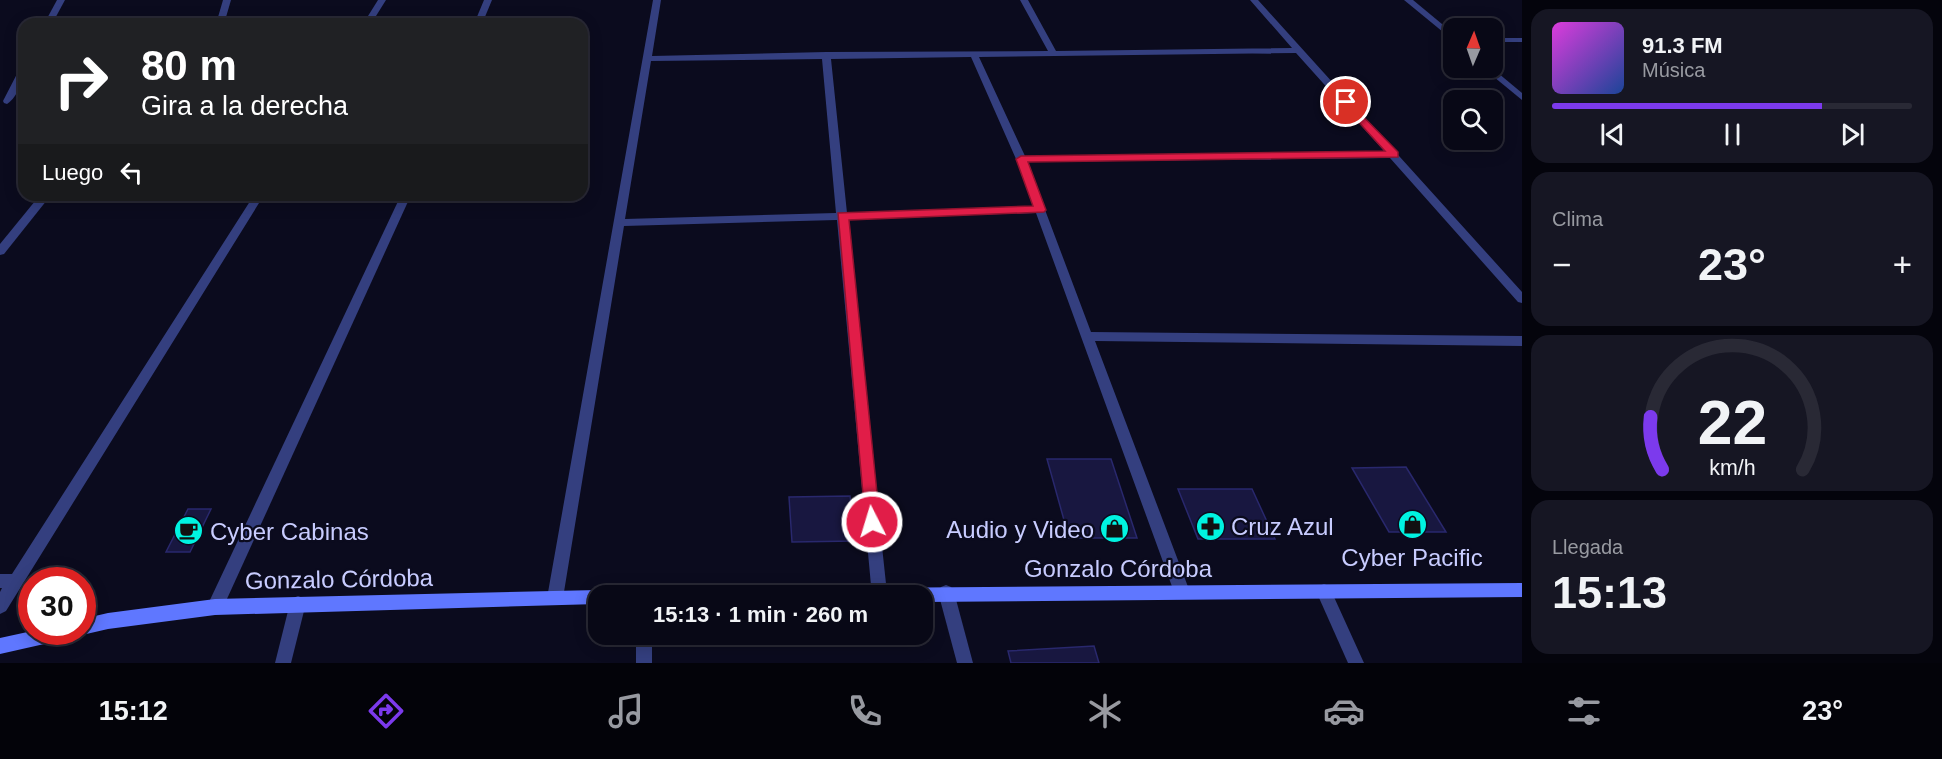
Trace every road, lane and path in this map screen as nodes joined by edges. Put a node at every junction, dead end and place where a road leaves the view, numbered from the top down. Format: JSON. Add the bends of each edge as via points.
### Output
{"nodes":[{"id":1,"x":61,"y":0,"type":"edge"},
{"id":2,"x":227,"y":0,"type":"edge"},
{"id":3,"x":382,"y":0,"type":"edge"},
{"id":4,"x":488,"y":0,"type":"edge"},
{"id":5,"x":657,"y":0,"type":"edge"},
{"id":6,"x":1024,"y":0,"type":"edge"},
{"id":7,"x":1254,"y":0,"type":"edge"},
{"id":8,"x":1408,"y":0,"type":"edge"},
{"id":9,"x":51,"y":18,"type":"edge"},
{"id":10,"x":222,"y":18,"type":"edge"},
{"id":11,"x":371,"y":18,"type":"edge"},
{"id":12,"x":480,"y":18,"type":"edge"},
{"id":13,"x":1443,"y":30,"type":"edge"},
{"id":14,"x":1503,"y":40,"type":"edge"},
{"id":15,"x":1522,"y":40,"type":"edge"},
{"id":16,"x":1299,"y":50,"type":"junction"},
{"id":17,"x":1053,"y":53,"type":"junction"},
{"id":18,"x":974,"y":55,"type":"junction"},
{"id":19,"x":826,"y":56,"type":"junction"},
{"id":20,"x":646,"y":58,"type":"junction"},
{"id":21,"x":1499,"y":78,"type":"edge"},
{"id":22,"x":18,"y":79,"type":"edge"},
{"id":23,"x":1522,"y":97,"type":"edge"},
{"id":24,"x":7,"y":100,"type":"dead end"},
{"id":25,"x":1394,"y":155,"type":"junction"},
{"id":26,"x":1021,"y":159,"type":"junction"},
{"id":27,"x":41,"y":201,"type":"edge"},
{"id":28,"x":255,"y":201,"type":"edge"},
{"id":29,"x":403,"y":201,"type":"edge"},
{"id":30,"x":1040,"y":210,"type":"junction"},
{"id":31,"x":842,"y":216,"type":"junction"},
{"id":32,"x":619,"y":223,"type":"junction"},
{"id":33,"x":0,"y":251,"type":"edge"},
{"id":34,"x":1522,"y":299,"type":"edge"},
{"id":35,"x":1087,"y":336,"type":"junction"},
{"id":36,"x":1522,"y":342,"type":"edge"},
{"id":37,"x":8,"y":581,"type":"edge"},
{"id":38,"x":878,"y":585,"type":"edge"},
{"id":39,"x":1522,"y":590,"type":"edge"},
{"id":40,"x":1324,"y":591,"type":"junction"},
{"id":41,"x":933,"y":592,"type":"edge"},
{"id":42,"x":946,"y":592,"type":"junction"},
{"id":43,"x":1182,"y":592,"type":"junction"},
{"id":44,"x":588,"y":597,"type":"edge"},
{"id":45,"x":555,"y":598,"type":"junction"},
{"id":46,"x":298,"y":603,"type":"junction"},
{"id":47,"x":0,"y":606,"type":"edge"},
{"id":48,"x":215,"y":607,"type":"junction"},
{"id":49,"x":96,"y":624,"type":"edge"},
{"id":50,"x":18,"y":642,"type":"edge"},
{"id":51,"x":644,"y":645,"type":"edge"},
{"id":52,"x":0,"y":646,"type":"edge"},
{"id":53,"x":283,"y":663,"type":"edge"},
{"id":54,"x":644,"y":663,"type":"edge"},
{"id":55,"x":965,"y":663,"type":"edge"},
{"id":56,"x":1356,"y":663,"type":"edge"}],
"edges":[{"from":1,"to":9,"type":"street"},
{"from":2,"to":10,"type":"street"},
{"from":3,"to":11,"type":"street"},
{"from":4,"to":12,"type":"street"},
{"from":5,"to":20,"type":"street"},
{"from":6,"to":17,"type":"street"},
{"from":7,"to":16,"type":"street"},
{"from":8,"to":13,"type":"street"},
{"from":14,"to":15,"type":"street"},
{"from":16,"to":17,"type":"street"},
{"from":16,"to":25,"type":"street"},
{"from":17,"to":18,"type":"street"},
{"from":18,"to":19,"type":"street"},
{"from":18,"to":26,"type":"street"},
{"from":19,"to":20,"type":"street"},
{"from":19,"to":31,"type":"street"},
{"from":20,"to":32,"type":"street"},
{"from":21,"to":23,"type":"street"},
{"from":22,"to":24,"type":"street"},
{"from":25,"to":26,"type":"street"},
{"from":25,"to":34,"type":"street"},
{"from":26,"to":30,"type":"street"},
{"from":27,"to":33,"type":"street"},
{"from":28,"to":37,"type":"street"},
{"from":29,"to":48,"type":"street"},
{"from":30,"to":31,"type":"street"},
{"from":30,"to":35,"type":"street"},
{"from":31,"to":32,"type":"street"},
{"from":31,"to":38,"type":"street"},
{"from":32,"to":45,"type":"street"},
{"from":35,"to":36,"type":"street"},
{"from":35,"to":43,"type":"street"},
{"from":37,"to":47,"type":"street"},
{"from":39,"to":40,"type":"street","name":"Gonzalo Córdoba"},
{"from":40,"to":43,"type":"street","name":"Gonzalo Córdoba"},
{"from":40,"to":56,"type":"street"},
{"from":41,"to":42,"type":"street","name":"Gonzalo Córdoba"},
{"from":42,"to":43,"type":"street","name":"Gonzalo Córdoba"},
{"from":42,"to":55,"type":"street"},
{"from":44,"to":45,"type":"street","name":"Gonzalo Córdoba"},
{"from":45,"to":46,"type":"street","name":"Gonzalo Córdoba"},
{"from":46,"to":48,"type":"street","name":"Gonzalo Córdoba"},
{"from":46,"to":53,"type":"street"},
{"from":48,"to":49,"type":"street","name":"Gonzalo Córdoba"},
{"from":50,"to":52,"type":"street"},
{"from":51,"to":54,"type":"street"}]}
